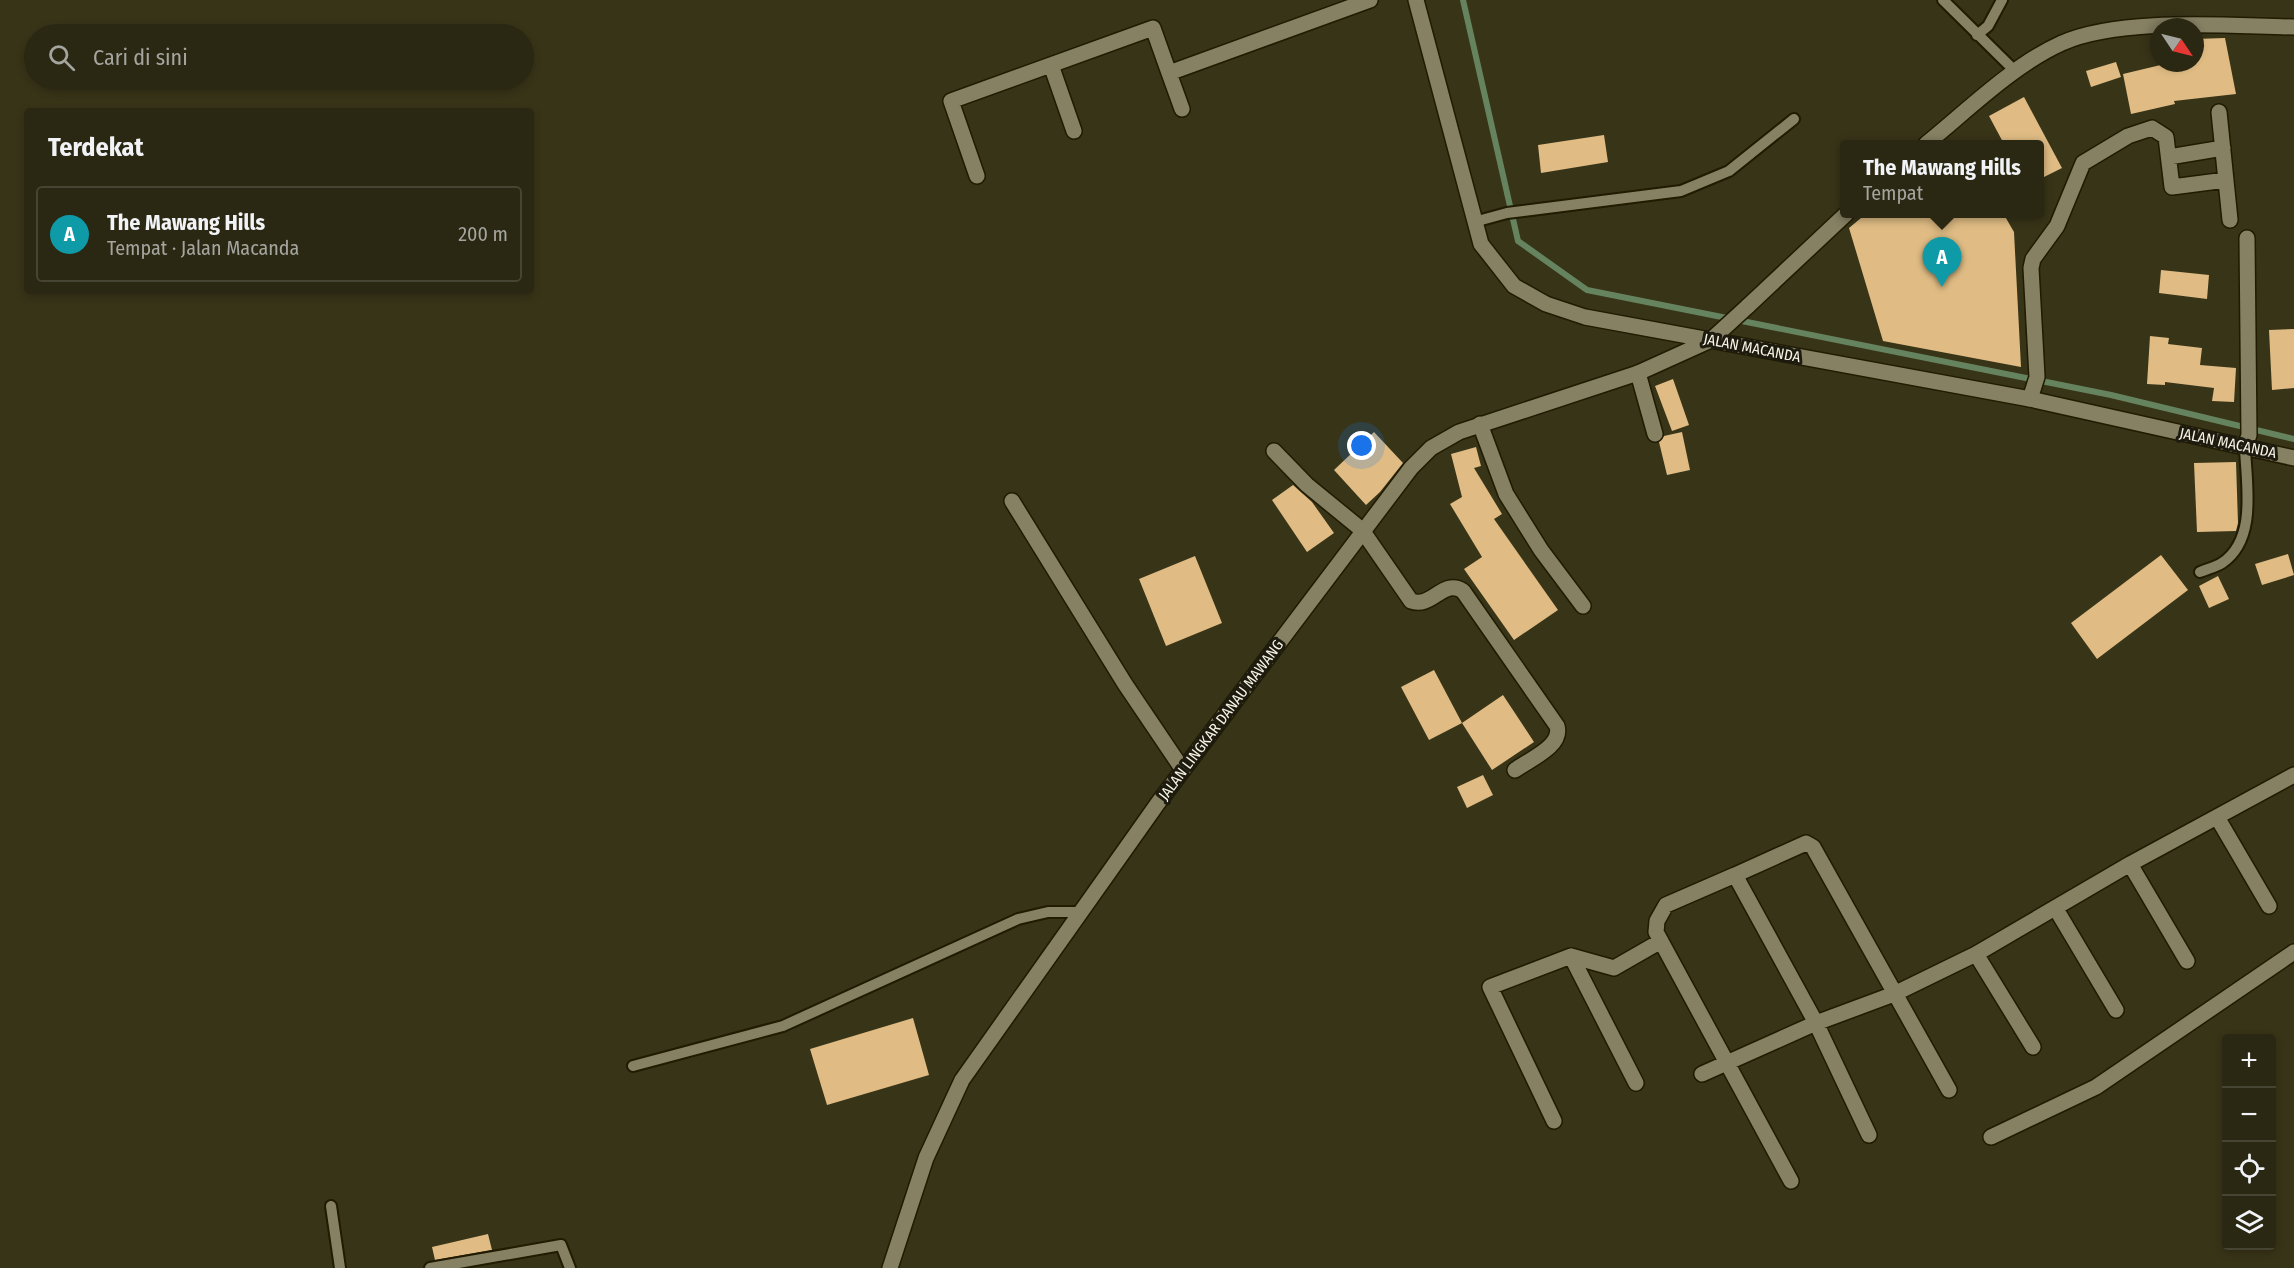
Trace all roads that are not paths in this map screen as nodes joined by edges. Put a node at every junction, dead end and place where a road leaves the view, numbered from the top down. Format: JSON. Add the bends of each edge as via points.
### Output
{"nodes":[{"id":1,"x":1371,"y":0,"type":"edge"},
{"id":2,"x":1416,"y":0,"type":"edge"},
{"id":3,"x":1943,"y":0,"type":"edge"},
{"id":4,"x":2002,"y":0,"type":"edge"},
{"id":5,"x":2294,"y":27,"type":"edge"},
{"id":6,"x":1977,"y":35,"type":"junction"},
{"id":7,"x":1051,"y":65,"type":"junction"},
{"id":8,"x":2012,"y":69,"type":"junction"},
{"id":9,"x":1169,"y":73,"type":"junction"},
{"id":10,"x":1182,"y":109,"type":"dead end"},
{"id":11,"x":2219,"y":112,"type":"dead end"},
{"id":12,"x":1794,"y":119,"type":"dead end"},
{"id":13,"x":1074,"y":131,"type":"dead end"},
{"id":14,"x":1931,"y":140,"type":"edge"},
{"id":15,"x":2223,"y":148,"type":"junction"},
{"id":16,"x":2169,"y":157,"type":"junction"},
{"id":17,"x":977,"y":176,"type":"dead end"},
{"id":18,"x":2226,"y":180,"type":"junction"},
{"id":19,"x":1841,"y":218,"type":"edge"},
{"id":20,"x":2230,"y":220,"type":"dead end"},
{"id":21,"x":1479,"y":221,"type":"junction"},
{"id":22,"x":2247,"y":238,"type":"dead end"},
{"id":23,"x":1711,"y":340,"type":"junction"},
{"id":24,"x":1638,"y":373,"type":"junction"},
{"id":25,"x":2031,"y":396,"type":"junction"},
{"id":26,"x":1480,"y":424,"type":"junction"},
{"id":27,"x":1655,"y":434,"type":"dead end"},
{"id":28,"x":2248,"y":435,"type":"junction"},
{"id":29,"x":1274,"y":451,"type":"dead end"},
{"id":30,"x":2294,"y":458,"type":"edge"},
{"id":31,"x":1012,"y":501,"type":"dead end"},
{"id":32,"x":1362,"y":530,"type":"junction"},
{"id":33,"x":2200,"y":572,"type":"dead end"},
{"id":34,"x":1583,"y":606,"type":"dead end"},
{"id":35,"x":1183,"y":770,"type":"junction"},
{"id":36,"x":1515,"y":770,"type":"dead end"},
{"id":37,"x":2294,"y":775,"type":"edge"},
{"id":38,"x":2217,"y":817,"type":"junction"},
{"id":39,"x":2130,"y":864,"type":"junction"},
{"id":40,"x":1735,"y":875,"type":"junction"},
{"id":41,"x":2269,"y":906,"type":"dead end"},
{"id":42,"x":2056,"y":909,"type":"junction"},
{"id":43,"x":1082,"y":912,"type":"junction"},
{"id":44,"x":1661,"y":941,"type":"junction"},
{"id":45,"x":2294,"y":952,"type":"edge"},
{"id":46,"x":1976,"y":954,"type":"junction"},
{"id":47,"x":1570,"y":956,"type":"junction"},
{"id":48,"x":2187,"y":961,"type":"dead end"},
{"id":49,"x":1894,"y":994,"type":"junction"},
{"id":50,"x":2116,"y":1010,"type":"dead end"},
{"id":51,"x":1816,"y":1023,"type":"junction"},
{"id":52,"x":2033,"y":1047,"type":"dead end"},
{"id":53,"x":1726,"y":1062,"type":"junction"},
{"id":54,"x":633,"y":1066,"type":"dead end"},
{"id":55,"x":1702,"y":1074,"type":"dead end"},
{"id":56,"x":1636,"y":1083,"type":"dead end"},
{"id":57,"x":1949,"y":1090,"type":"dead end"},
{"id":58,"x":1554,"y":1121,"type":"dead end"},
{"id":59,"x":1869,"y":1136,"type":"dead end"},
{"id":60,"x":1991,"y":1137,"type":"dead end"},
{"id":61,"x":1791,"y":1181,"type":"dead end"},
{"id":62,"x":331,"y":1206,"type":"dead end"},
{"id":63,"x":340,"y":1268,"type":"edge"},
{"id":64,"x":430,"y":1268,"type":"edge"},
{"id":65,"x":570,"y":1268,"type":"edge"},
{"id":66,"x":890,"y":1268,"type":"edge"}],
"edges":[{"from":1,"to":9,"type":"street"},
{"from":2,"to":21,"type":"street","name":"JALAN MACANDA"},
{"from":3,"to":6,"type":"lane"},
{"from":4,"to":6,"type":"lane","via":[[1989,26]]},
{"from":5,"to":8,"type":"street","via":[[2146,27],[2088,34]]},
{"from":6,"to":8,"type":"lane"},
{"from":7,"to":9,"type":"street","via":[[1153,28]]},
{"from":7,"to":13,"type":"street"},
{"from":7,"to":17,"type":"street","via":[[951,101]]},
{"from":8,"to":14,"type":"street"},
{"from":9,"to":10,"type":"street"},
{"from":11,"to":15,"type":"street"},
{"from":12,"to":21,"type":"lane","via":[[1729,171],[1681,191],[1507,213]]},
{"from":15,"to":16,"type":"street"},
{"from":15,"to":18,"type":"street"},
{"from":16,"to":18,"type":"street","via":[[2172,187]]},
{"from":16,"to":25,"type":"street","via":[[2166,137],[2152,128],[2128,136],[2083,163],[2057,226],[2033,259],[2037,377]]},
{"from":18,"to":20,"type":"street"},
{"from":19,"to":23,"type":"street","name":"JALAN LINGKAR DANAU MAWANG"},
{"from":21,"to":23,"type":"street","name":"JALAN MACANDA","via":[[1481,244],[1514,286],[1546,304],[1585,317]]},
{"from":22,"to":28,"type":"street"},
{"from":23,"to":24,"type":"street","name":"JALAN LINGKAR DANAU MAWANG"},
{"from":23,"to":25,"type":"street","name":"JALAN MACANDA"},
{"from":24,"to":26,"type":"street","name":"JALAN LINGKAR DANAU MAWANG"},
{"from":24,"to":27,"type":"street"},
{"from":25,"to":28,"type":"street","name":"JALAN MACANDA"},
{"from":26,"to":32,"type":"street","name":"JALAN LINGKAR DANAU MAWANG","via":[[1431,448]]},
{"from":26,"to":34,"type":"street","via":[[1506,494]]},
{"from":28,"to":30,"type":"street","name":"JALAN MACANDA"},
{"from":28,"to":33,"type":"lane","via":[[2246,527],[2241,542],[2223,562]]},
{"from":29,"to":32,"type":"street","via":[[1307,485]]},
{"from":31,"to":35,"type":"street"},
{"from":32,"to":35,"type":"street","name":"JALAN LINGKAR DANAU MAWANG"},
{"from":32,"to":36,"type":"street","via":[[1411,602],[1425,602],[1449,587],[1463,591],[1557,726],[1556,742]]},
{"from":35,"to":43,"type":"street","name":"JALAN LINGKAR DANAU MAWANG"},
{"from":37,"to":38,"type":"street"},
{"from":38,"to":39,"type":"street"},
{"from":38,"to":41,"type":"street"},
{"from":39,"to":42,"type":"street"},
{"from":39,"to":48,"type":"street"},
{"from":40,"to":44,"type":"street","via":[[1666,905],[1657,921],[1656,932]]},
{"from":40,"to":49,"type":"street","via":[[1806,843],[1813,847]]},
{"from":40,"to":51,"type":"street"},
{"from":42,"to":46,"type":"street"},
{"from":42,"to":50,"type":"street"},
{"from":43,"to":54,"type":"lane","via":[[1048,912],[1018,919],[783,1026]]},
{"from":43,"to":66,"type":"street","name":"JALAN LINGKAR DANAU MAWANG","via":[[962,1080],[926,1158]]},
{"from":44,"to":47,"type":"street","via":[[1614,968]]},
{"from":44,"to":53,"type":"street"},
{"from":45,"to":60,"type":"street","via":[[2096,1087]]},
{"from":46,"to":49,"type":"street"},
{"from":46,"to":52,"type":"street"},
{"from":47,"to":56,"type":"street"},
{"from":47,"to":58,"type":"street","via":[[1490,987]]},
{"from":49,"to":51,"type":"street"},
{"from":49,"to":57,"type":"street"},
{"from":51,"to":53,"type":"street"},
{"from":51,"to":59,"type":"street"},
{"from":53,"to":55,"type":"street"},
{"from":53,"to":61,"type":"street"},
{"from":62,"to":63,"type":"lane"},
{"from":64,"to":65,"type":"lane","via":[[561,1245]]}]}
